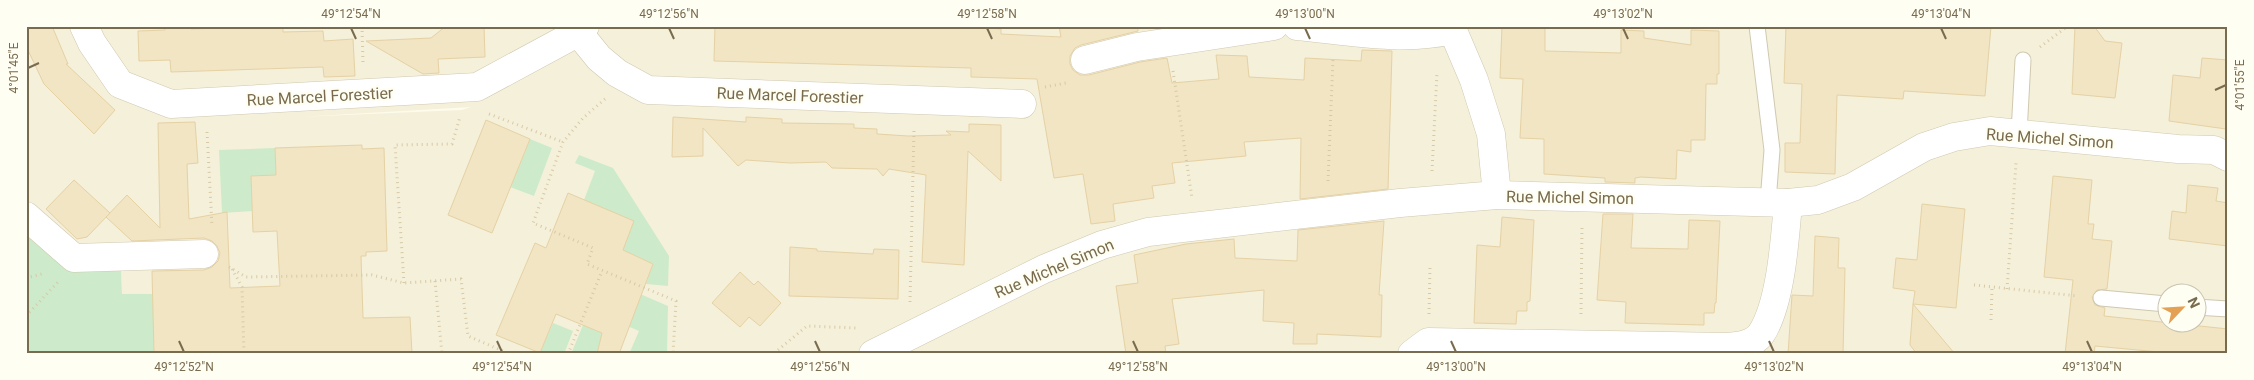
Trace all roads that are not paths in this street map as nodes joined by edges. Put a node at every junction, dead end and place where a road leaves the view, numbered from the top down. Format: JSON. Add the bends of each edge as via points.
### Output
{"nodes":[{"id":1,"x":84,"y":26,"type":"edge"},
{"id":2,"x":1274,"y":26,"type":"edge"},
{"id":3,"x":1297,"y":26,"type":"edge"},
{"id":4,"x":1756,"y":26,"type":"edge"},
{"id":5,"x":579,"y":28,"type":"edge"},
{"id":6,"x":1452,"y":28,"type":"edge"},
{"id":7,"x":1085,"y":60,"type":"dead end"},
{"id":8,"x":2023,"y":60,"type":"road end"},
{"id":9,"x":1022,"y":104,"type":"dead end"},
{"id":10,"x":2019,"y":133,"type":"junction"},
{"id":11,"x":2228,"y":157,"type":"edge"},
{"id":12,"x":1497,"y":195,"type":"junction"},
{"id":13,"x":1778,"y":203,"type":"junction"},
{"id":14,"x":26,"y":216,"type":"edge"},
{"id":15,"x":208,"y":243,"type":"road end"},
{"id":16,"x":2101,"y":298,"type":"road end"},
{"id":17,"x":2156,"y":303,"type":"edge"},
{"id":18,"x":2206,"y":308,"type":"edge"},
{"id":19,"x":2228,"y":310,"type":"edge"},
{"id":20,"x":911,"y":340,"type":"edge"},
{"id":21,"x":1420,"y":348,"type":"edge"},
{"id":22,"x":873,"y":354,"type":"edge"}],
"edges":[{"from":1,"to":5,"type":"street","name":"Rue Marcel Forestier","via":[[92,44],[120,84],[171,104],[471,87]]},
{"from":2,"to":7,"type":"street","via":[[1137,47]]},
{"from":3,"to":6,"type":"street","via":[[1402,36],[1435,34]]},
{"from":4,"to":13,"type":"lane"},
{"from":5,"to":9,"type":"street","name":"Rue Marcel Forestier","via":[[599,58],[617,73],[648,90]]},
{"from":6,"to":12,"type":"street","via":[[1474,80],[1491,134]]},
{"from":8,"to":10,"type":"lane"},
{"from":10,"to":11,"type":"street","name":"Rue Michel Simon","via":[[2214,150]]},
{"from":10,"to":13,"type":"street","name":"Rue Michel Simon","via":[[1990,131],[1954,137],[1924,147],[1853,187],[1818,200]]},
{"from":12,"to":13,"type":"street","name":"Rue Michel Simon"},
{"from":12,"to":20,"type":"street","name":"Rue Michel Simon","via":[[1148,232],[1102,245],[1044,269]]},
{"from":13,"to":21,"type":"street","via":[[1785,251],[1773,306],[1760,335],[1746,344],[1726,347]]},
{"from":14,"to":15,"type":"street","via":[[74,258]]},
{"from":16,"to":17,"type":"lane"},
{"from":18,"to":19,"type":"lane"},
{"from":20,"to":22,"type":"street","name":"Rue Michel Simon"}]}
